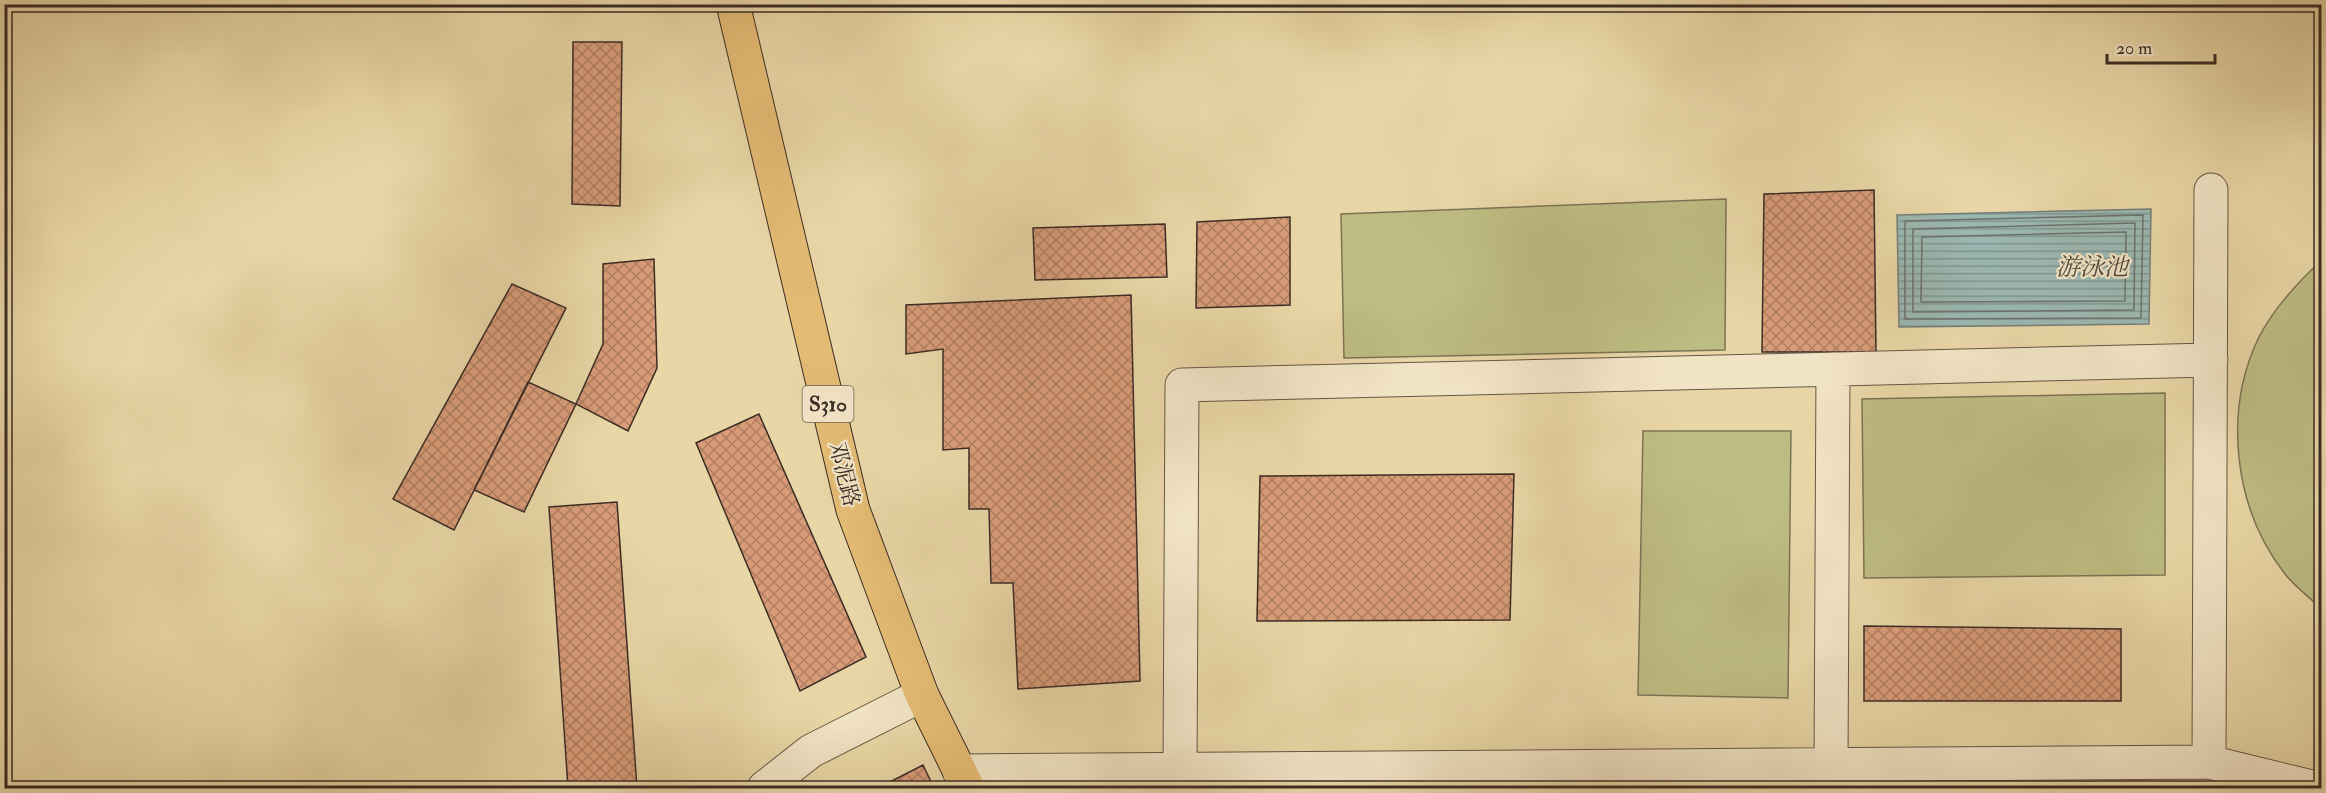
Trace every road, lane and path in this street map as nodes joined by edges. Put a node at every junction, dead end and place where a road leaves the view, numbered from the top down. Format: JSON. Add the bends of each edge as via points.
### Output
{"nodes":[{"id":1,"x":733,"y":4,"type":"edge"},
{"id":2,"x":2211,"y":189,"type":"dead end"},
{"id":3,"x":2211,"y":360,"type":"junction"},
{"id":4,"x":1833,"y":369,"type":"junction"},
{"id":5,"x":922,"y":695,"type":"junction"},
{"id":6,"x":2209,"y":762,"type":"junction"},
{"id":7,"x":1831,"y":766,"type":"junction"},
{"id":8,"x":1180,"y":770,"type":"junction"},
{"id":9,"x":1662,"y":778,"type":"edge"},
{"id":10,"x":964,"y":780,"type":"edge"},
{"id":11,"x":2303,"y":787,"type":"edge"},
{"id":12,"x":764,"y":789,"type":"edge"}],
"edges":[{"from":1,"to":5,"type":"main road","name":"邓泥路","number":"S310","via":[[853,510]]},
{"from":2,"to":3,"type":"lane"},
{"from":3,"to":4,"type":"lane"},
{"from":3,"to":6,"type":"lane"},
{"from":4,"to":7,"type":"lane"},
{"from":4,"to":8,"type":"lane","via":[[1182,385]]},
{"from":5,"to":10,"type":"main road","name":"邓泥路","number":"S310"},
{"from":5,"to":12,"type":"lane","via":[[811,751]]},
{"from":6,"to":7,"type":"lane"},
{"from":6,"to":11,"type":"lane"},
{"from":7,"to":9,"type":"lane"},
{"from":8,"to":9,"type":"lane"},
{"from":8,"to":10,"type":"lane"}]}
